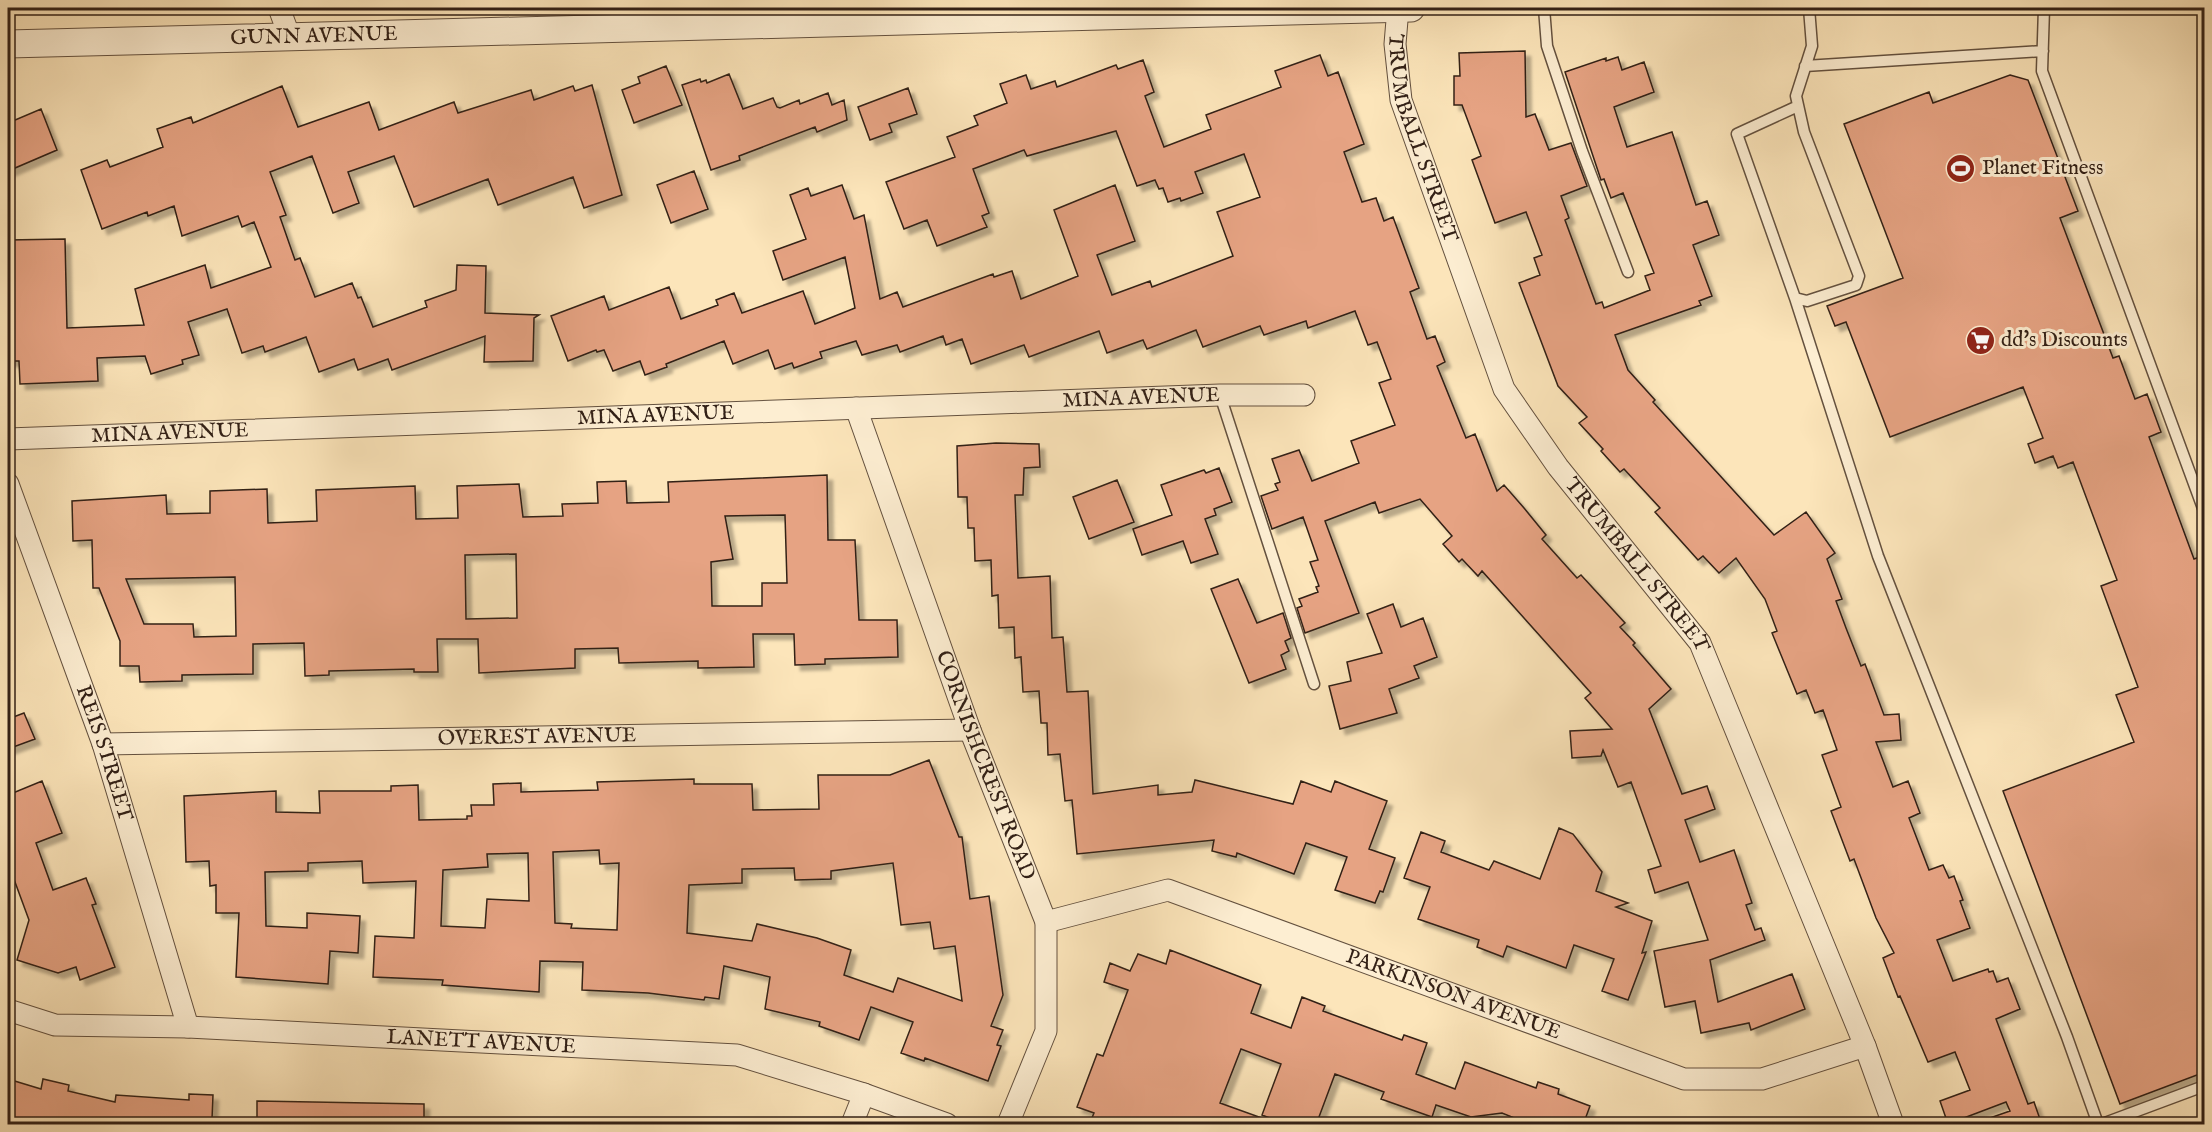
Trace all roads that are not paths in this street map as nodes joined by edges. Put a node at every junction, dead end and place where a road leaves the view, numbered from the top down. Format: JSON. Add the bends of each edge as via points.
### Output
{"nodes":[{"id":1,"x":279,"y":8,"type":"edge"},
{"id":2,"x":1398,"y":8,"type":"edge"},
{"id":3,"x":1411,"y":8,"type":"edge"},
{"id":4,"x":1544,"y":8,"type":"edge"},
{"id":5,"x":1809,"y":8,"type":"edge"},
{"id":6,"x":2044,"y":8,"type":"edge"},
{"id":7,"x":1152,"y":10,"type":"edge"},
{"id":8,"x":770,"y":16,"type":"edge"},
{"id":9,"x":289,"y":35,"type":"junction"},
{"id":10,"x":8,"y":44,"type":"edge"},
{"id":11,"x":2043,"y":51,"type":"junction"},
{"id":12,"x":1805,"y":66,"type":"junction"},
{"id":13,"x":1798,"y":106,"type":"junction"},
{"id":14,"x":1628,"y":273,"type":"dead end"},
{"id":15,"x":1795,"y":298,"type":"junction"},
{"id":16,"x":1220,"y":394,"type":"junction"},
{"id":17,"x":1304,"y":394,"type":"dead end"},
{"id":18,"x":856,"y":408,"type":"junction"},
{"id":19,"x":8,"y":439,"type":"edge"},
{"id":20,"x":8,"y":484,"type":"edge"},
{"id":21,"x":2205,"y":511,"type":"edge"},
{"id":22,"x":1314,"y":684,"type":"dead end"},
{"id":23,"x":970,"y":730,"type":"junction"},
{"id":24,"x":103,"y":744,"type":"junction"},
{"id":25,"x":1046,"y":922,"type":"junction"},
{"id":26,"x":8,"y":1010,"type":"edge"},
{"id":27,"x":188,"y":1027,"type":"junction"},
{"id":28,"x":1865,"y":1046,"type":"junction"},
{"id":29,"x":2205,"y":1086,"type":"edge"},
{"id":30,"x":864,"y":1094,"type":"junction"},
{"id":31,"x":852,"y":1125,"type":"edge"},
{"id":32,"x":947,"y":1125,"type":"edge"},
{"id":33,"x":1008,"y":1125,"type":"edge"},
{"id":34,"x":1893,"y":1125,"type":"edge"},
{"id":35,"x":2100,"y":1125,"type":"edge"}],
"edges":[{"from":1,"to":9,"type":"street"},
{"from":2,"to":3,"type":"street","name":"GUNN AVENUE"},
{"from":2,"to":7,"type":"street","name":"GUNN AVENUE"},
{"from":2,"to":28,"type":"street","name":"TRUMBALL STREET","via":[[1395,44],[1401,100],[1504,389],[1557,467],[1700,643]]},
{"from":4,"to":14,"type":"lane","via":[[1547,46]]},
{"from":5,"to":12,"type":"lane","via":[[1812,46]]},
{"from":6,"to":11,"type":"lane"},
{"from":7,"to":8,"type":"street","name":"GUNN AVENUE"},
{"from":8,"to":9,"type":"street","name":"GUNN AVENUE"},
{"from":9,"to":10,"type":"street","name":"GUNN AVENUE"},
{"from":11,"to":12,"type":"lane"},
{"from":11,"to":21,"type":"lane","via":[[2042,71]]},
{"from":12,"to":13,"type":"lane","via":[[1796,96]]},
{"from":13,"to":15,"type":"lane","via":[[1737,134]]},
{"from":13,"to":15,"type":"lane","via":[[1858,276],[1856,285],[1807,301]]},
{"from":15,"to":35,"type":"lane","via":[[1878,556]]},
{"from":16,"to":17,"type":"street","name":"MINA AVENUE"},
{"from":16,"to":18,"type":"street","name":"MINA AVENUE"},
{"from":16,"to":22,"type":"lane"},
{"from":18,"to":19,"type":"street","name":"MINA AVENUE"},
{"from":18,"to":23,"type":"street","name":"CORNISHCREST ROAD"},
{"from":20,"to":24,"type":"street","name":"REIS STREET"},
{"from":23,"to":24,"type":"street","name":"OVEREST AVENUE"},
{"from":23,"to":25,"type":"street","name":"CORNISHCREST ROAD"},
{"from":24,"to":27,"type":"street","name":"REIS STREET"},
{"from":25,"to":28,"type":"street","name":"PARKINSON AVENUE","via":[[1168,890],[1684,1079],[1762,1079]]},
{"from":25,"to":33,"type":"street","name":"CORNISHCREST ROAD","via":[[1046,1031]]},
{"from":26,"to":27,"type":"street","name":"LANETT AVENUE","via":[[55,1025]]},
{"from":27,"to":30,"type":"street","name":"LANETT AVENUE","via":[[737,1056]]},
{"from":28,"to":34,"type":"street","name":"TRUMBALL STREET"},
{"from":29,"to":35,"type":"lane"},
{"from":30,"to":31,"type":"street"},
{"from":30,"to":32,"type":"street","name":"LANETT AVENUE"}]}
